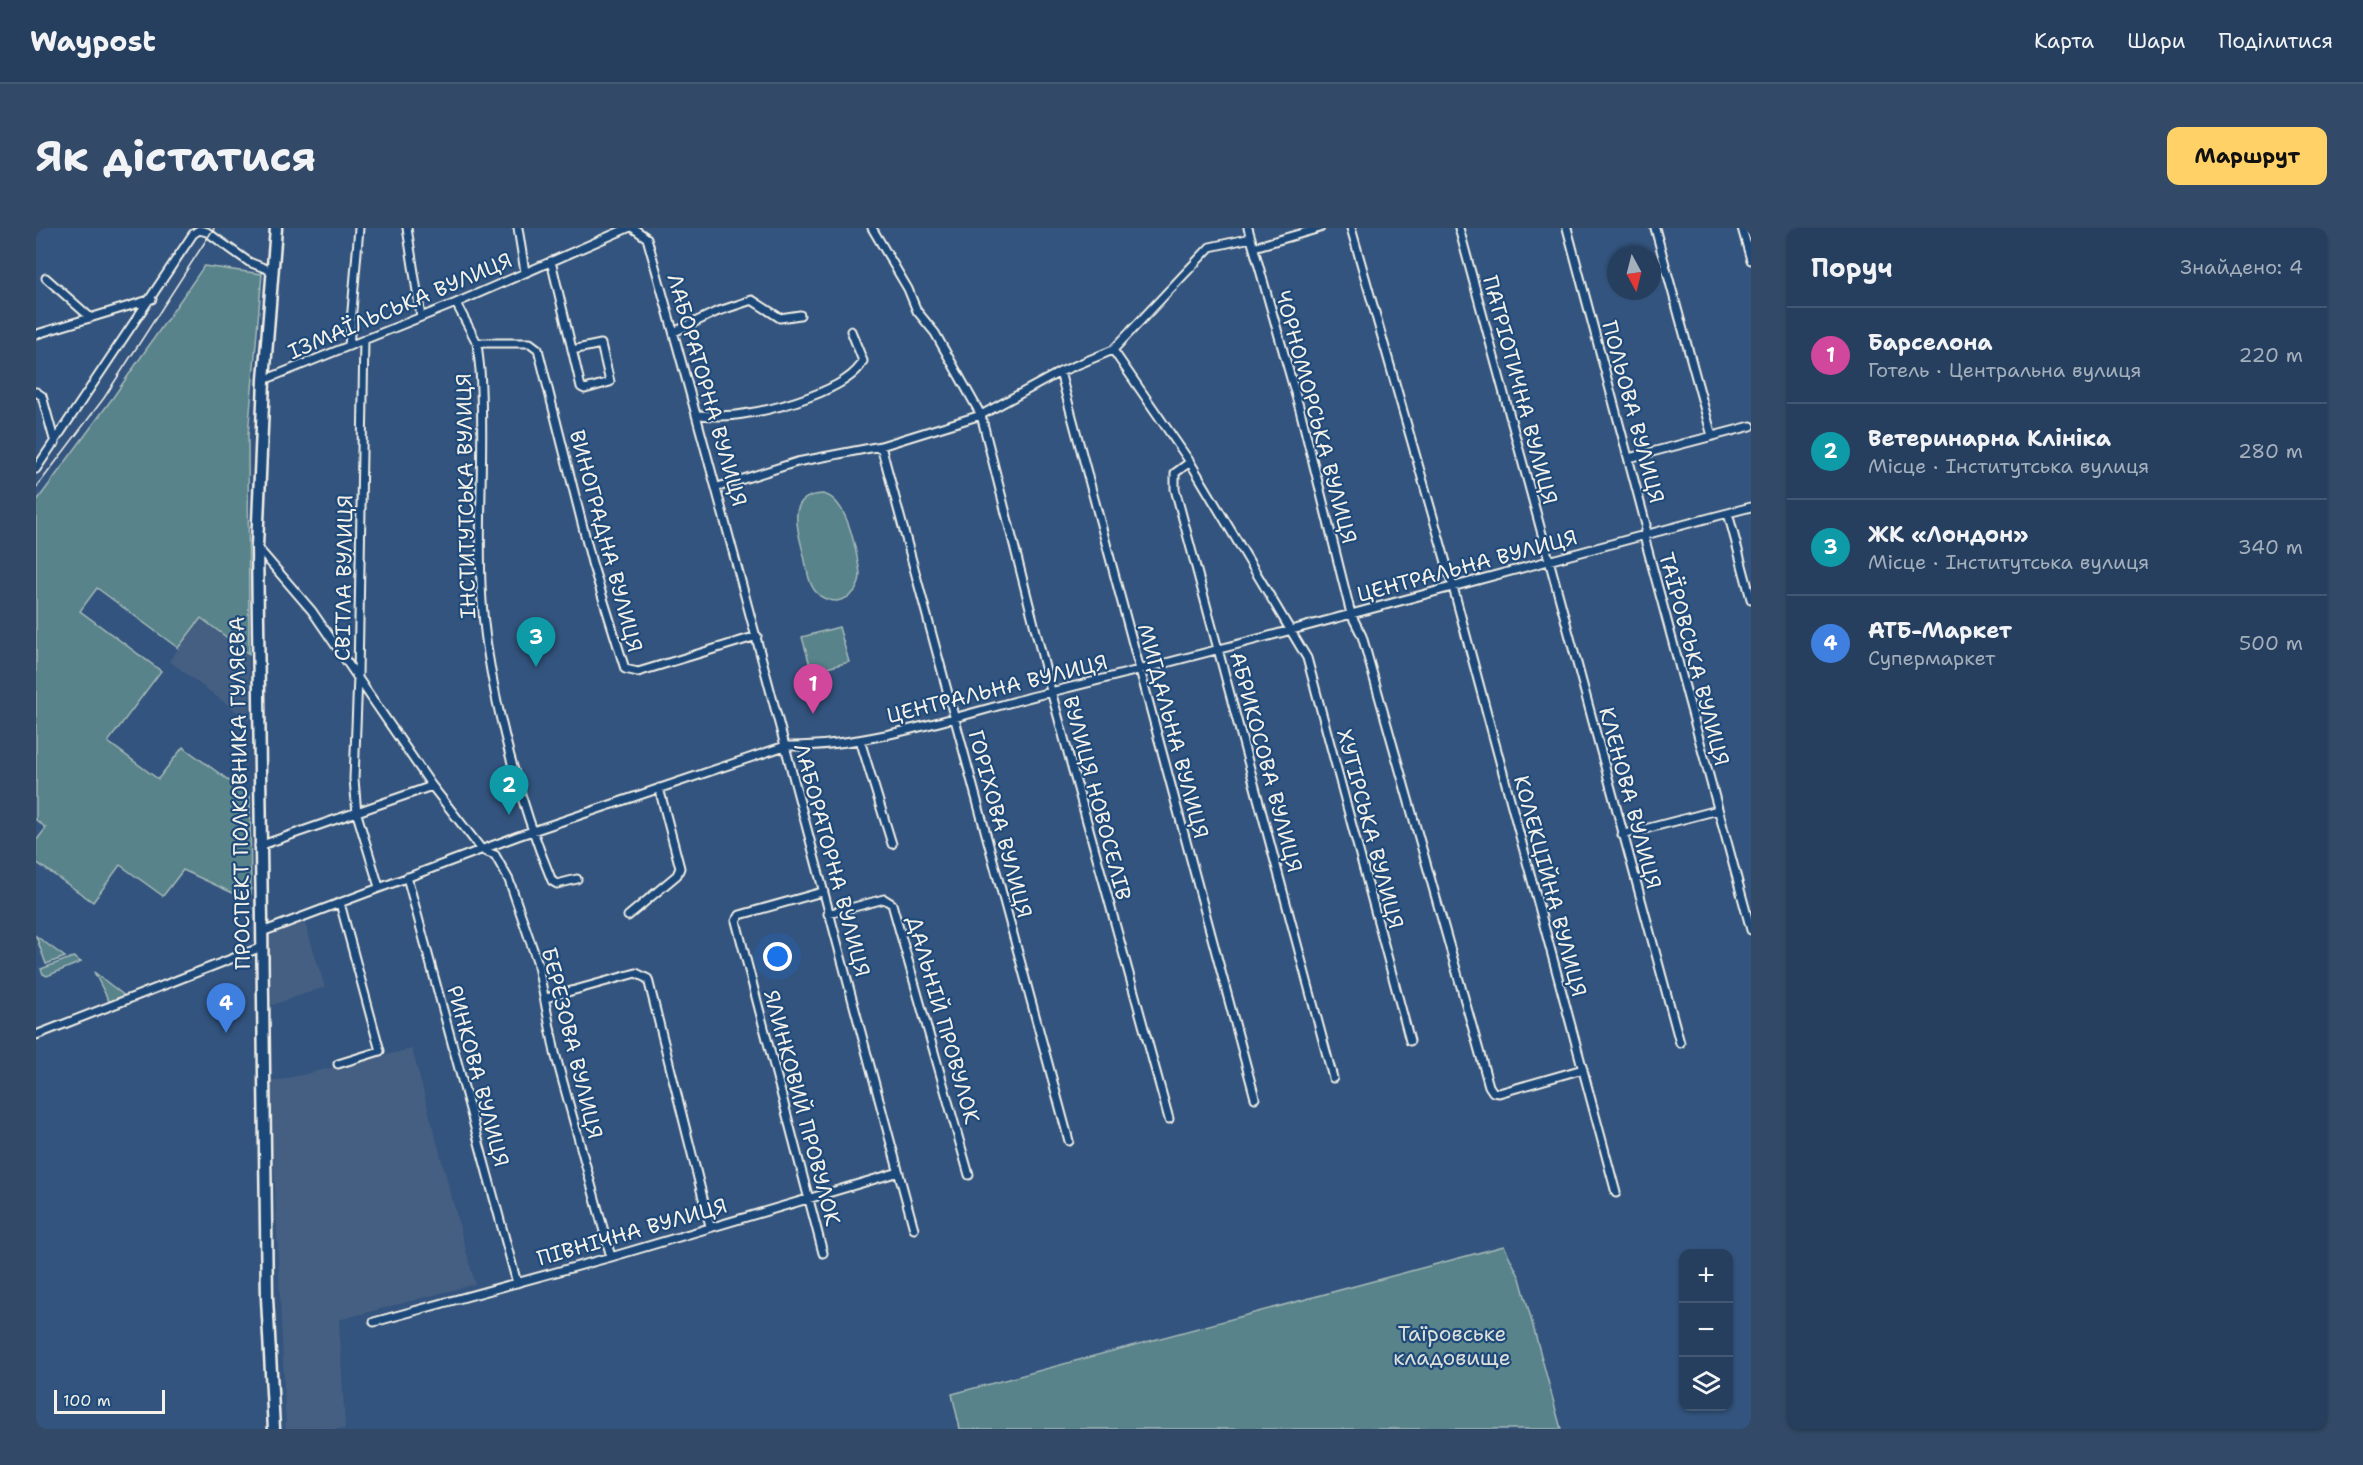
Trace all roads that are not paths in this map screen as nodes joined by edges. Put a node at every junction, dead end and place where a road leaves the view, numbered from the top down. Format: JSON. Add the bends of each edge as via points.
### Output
{"nodes":[{"id":1,"x":276,"y":228,"type":"edge"},
{"id":2,"x":359,"y":228,"type":"edge"},
{"id":3,"x":407,"y":228,"type":"edge"},
{"id":4,"x":518,"y":228,"type":"edge"},
{"id":5,"x":628,"y":228,"type":"edge"},
{"id":6,"x":633,"y":228,"type":"edge"},
{"id":7,"x":872,"y":228,"type":"edge"},
{"id":8,"x":1248,"y":228,"type":"edge"},
{"id":9,"x":1320,"y":228,"type":"edge"},
{"id":10,"x":1351,"y":228,"type":"edge"},
{"id":11,"x":1459,"y":228,"type":"edge"},
{"id":12,"x":1567,"y":228,"type":"edge"},
{"id":13,"x":1655,"y":228,"type":"edge"},
{"id":14,"x":1742,"y":228,"type":"edge"},
{"id":15,"x":609,"y":232,"type":"edge"},
{"id":16,"x":1251,"y":238,"type":"junction"},
{"id":17,"x":1254,"y":247,"type":"junction"},
{"id":18,"x":1751,"y":260,"type":"edge"},
{"id":19,"x":551,"y":261,"type":"junction"},
{"id":20,"x":272,"y":271,"type":"junction"},
{"id":21,"x":525,"y":272,"type":"junction"},
{"id":22,"x":46,"y":278,"type":"dead end"},
{"id":23,"x":152,"y":299,"type":"junction"},
{"id":24,"x":456,"y":303,"type":"junction"},
{"id":25,"x":800,"y":315,"type":"dead end"},
{"id":26,"x":421,"y":317,"type":"junction"},
{"id":27,"x":91,"y":318,"type":"junction"},
{"id":28,"x":851,"y":331,"type":"dead end"},
{"id":29,"x":674,"y":332,"type":"junction"},
{"id":30,"x":38,"y":334,"type":"dead end"},
{"id":31,"x":364,"y":340,"type":"junction"},
{"id":32,"x":477,"y":343,"type":"junction"},
{"id":33,"x":350,"y":346,"type":"junction"},
{"id":34,"x":572,"y":350,"type":"junction"},
{"id":35,"x":1113,"y":350,"type":"junction"},
{"id":36,"x":1060,"y":372,"type":"junction"},
{"id":37,"x":264,"y":380,"type":"junction"},
{"id":38,"x":36,"y":392,"type":"edge"},
{"id":39,"x":697,"y":415,"type":"junction"},
{"id":40,"x":981,"y":416,"type":"junction"},
{"id":41,"x":1751,"y":426,"type":"edge"},
{"id":42,"x":1712,"y":436,"type":"junction"},
{"id":43,"x":56,"y":443,"type":"junction"},
{"id":44,"x":881,"y":446,"type":"junction"},
{"id":45,"x":1629,"y":458,"type":"junction"},
{"id":46,"x":1190,"y":462,"type":"junction"},
{"id":47,"x":36,"y":469,"type":"edge"},
{"id":48,"x":717,"y":487,"type":"junction"},
{"id":49,"x":1751,"y":507,"type":"edge"},
{"id":50,"x":1728,"y":513,"type":"junction"},
{"id":51,"x":1644,"y":536,"type":"junction"},
{"id":52,"x":257,"y":546,"type":"junction"},
{"id":53,"x":1549,"y":561,"type":"junction"},
{"id":54,"x":1453,"y":587,"type":"junction"},
{"id":55,"x":1751,"y":599,"type":"edge"},
{"id":56,"x":1351,"y":614,"type":"junction"},
{"id":57,"x":1291,"y":630,"type":"junction"},
{"id":58,"x":757,"y":636,"type":"junction"},
{"id":59,"x":1219,"y":649,"type":"junction"},
{"id":60,"x":1140,"y":670,"type":"junction"},
{"id":61,"x":358,"y":676,"type":"junction"},
{"id":62,"x":1051,"y":692,"type":"junction"},
{"id":63,"x":954,"y":716,"type":"junction"},
{"id":64,"x":860,"y":740,"type":"junction"},
{"id":65,"x":785,"y":746,"type":"junction"},
{"id":66,"x":432,"y":786,"type":"junction"},
{"id":67,"x":659,"y":788,"type":"junction"},
{"id":68,"x":1718,"y":810,"type":"junction"},
{"id":69,"x":357,"y":812,"type":"junction"},
{"id":70,"x":531,"y":832,"type":"junction"},
{"id":71,"x":1622,"y":835,"type":"junction"},
{"id":72,"x":891,"y":844,"type":"dead end"},
{"id":73,"x":259,"y":846,"type":"junction"},
{"id":74,"x":482,"y":850,"type":"junction"},
{"id":75,"x":407,"y":877,"type":"junction"},
{"id":76,"x":577,"y":879,"type":"dead end"},
{"id":77,"x":379,"y":887,"type":"junction"},
{"id":78,"x":822,"y":892,"type":"junction"},
{"id":79,"x":340,"y":903,"type":"junction"},
{"id":80,"x":828,"y":914,"type":"junction"},
{"id":81,"x":628,"y":916,"type":"dead end"},
{"id":82,"x":1751,"y":930,"type":"edge"},
{"id":83,"x":262,"y":932,"type":"junction"},
{"id":84,"x":262,"y":947,"type":"junction"},
{"id":85,"x":546,"y":998,"type":"junction"},
{"id":86,"x":36,"y":1035,"type":"edge"},
{"id":87,"x":1410,"y":1041,"type":"dead end"},
{"id":88,"x":1680,"y":1043,"type":"dead end"},
{"id":89,"x":338,"y":1064,"type":"dead end"},
{"id":90,"x":1583,"y":1069,"type":"junction"},
{"id":91,"x":1333,"y":1078,"type":"dead end"},
{"id":92,"x":1255,"y":1098,"type":"dead end"},
{"id":93,"x":1168,"y":1119,"type":"dead end"},
{"id":94,"x":1069,"y":1142,"type":"dead end"},
{"id":95,"x":899,"y":1172,"type":"junction"},
{"id":96,"x":969,"y":1175,"type":"dead end"},
{"id":97,"x":1616,"y":1193,"type":"dead end"},
{"id":98,"x":810,"y":1199,"type":"junction"},
{"id":99,"x":710,"y":1226,"type":"junction"},
{"id":100,"x":914,"y":1229,"type":"dead end"},
{"id":101,"x":823,"y":1253,"type":"dead end"},
{"id":102,"x":611,"y":1257,"type":"junction"},
{"id":103,"x":516,"y":1283,"type":"junction"},
{"id":104,"x":374,"y":1323,"type":"dead end"},
{"id":105,"x":274,"y":1429,"type":"edge"}],
"edges":[{"from":1,"to":20,"type":"main road","name":"ПРОСПЕКТ ПОЛКОВНИКА ГУЛЯЄВА"},
{"from":2,"to":33,"type":"street"},
{"from":3,"to":26,"type":"street"},
{"from":4,"to":21,"type":"street"},
{"from":5,"to":15,"type":"street"},
{"from":6,"to":29,"type":"street","name":"ЛАБОРАТОРНА ВУЛИЦЯ","via":[[647,238]]},
{"from":7,"to":40,"type":"street","name":"ВУЛИЦЯ НОВОСЕЛІВ"},
{"from":8,"to":16,"type":"street","name":"ЧОРНОМОРСЬКА ВУЛИЦЯ"},
{"from":9,"to":17,"type":"street"},
{"from":10,"to":54,"type":"street","name":"КОЛЕКЦІЙНА ВУЛИЦЯ"},
{"from":11,"to":53,"type":"street","name":"ПАТРІОТИЧНА ВУЛИЦЯ"},
{"from":12,"to":45,"type":"street","name":"ПОЛЬОВА ВУЛИЦЯ"},
{"from":13,"to":42,"type":"street"},
{"from":14,"to":18,"type":"street"},
{"from":15,"to":19,"type":"street","name":"ІЗМАЇЛЬСЬКА ВУЛИЦЯ"},
{"from":16,"to":17,"type":"street","name":"ЧОРНОМОРСЬКА ВУЛИЦЯ"},
{"from":16,"to":35,"type":"street","via":[[1210,247]]},
{"from":17,"to":56,"type":"street","name":"ЧОРНОМОРСЬКА ВУЛИЦЯ"},
{"from":19,"to":21,"type":"street","name":"ІЗМАЇЛЬСЬКА ВУЛИЦЯ"},
{"from":19,"to":34,"type":"street"},
{"from":20,"to":23,"type":"street","via":[[249,262],[199,230]]},
{"from":20,"to":37,"type":"main road","name":"ПРОСПЕКТ ПОЛКОВНИКА ГУЛЯЄВА"},
{"from":21,"to":24,"type":"street","name":"ІЗМАЇЛЬСЬКА ВУЛИЦЯ"},
{"from":22,"to":27,"type":"street"},
{"from":23,"to":27,"type":"street"},
{"from":23,"to":43,"type":"street"},
{"from":24,"to":26,"type":"street","name":"ІЗМАЇЛЬСЬКА ВУЛИЦЯ"},
{"from":24,"to":32,"type":"street","name":"ІНСТИТУТСЬКА ВУЛИЦЯ"},
{"from":25,"to":29,"type":"street","via":[[780,318],[752,300]]},
{"from":26,"to":31,"type":"street","name":"ІЗМАЇЛЬСЬКА ВУЛИЦЯ"},
{"from":27,"to":30,"type":"street"},
{"from":28,"to":39,"type":"street","via":[[863,361],[841,384],[745,414]]},
{"from":29,"to":39,"type":"street","name":"ЛАБОРАТОРНА ВУЛИЦЯ"},
{"from":31,"to":33,"type":"street","name":"ІЗМАЇЛЬСЬКА ВУЛИЦЯ"},
{"from":31,"to":61,"type":"street","name":"СВІТЛА ВУЛИЦЯ"},
{"from":32,"to":58,"type":"street","name":"ВИНОГРАДНА ВУЛИЦЯ","via":[[530,343],[538,349],[622,666],[629,672],[638,672]]},
{"from":32,"to":70,"type":"street","name":"ІНСТИТУТСЬКА ВУЛИЦЯ","via":[[481,387],[481,586],[498,701]]},
{"from":33,"to":37,"type":"street","name":"ІЗМАЇЛЬСЬКА ВУЛИЦЯ"},
{"from":34,"to":34,"type":"street","via":[[601,344],[610,382],[583,389]]},
{"from":35,"to":36,"type":"street"},
{"from":35,"to":46,"type":"street"},
{"from":36,"to":40,"type":"street"},
{"from":36,"to":60,"type":"street","name":"МИГДАЛЬНА ВУЛИЦЯ"},
{"from":37,"to":52,"type":"main road","name":"ПРОСПЕКТ ПОЛКОВНИКА ГУЛЯЄВА"},
{"from":38,"to":43,"type":"street","via":[[42,396]]},
{"from":39,"to":48,"type":"street","name":"ЛАБОРАТОРНА ВУЛИЦЯ"},
{"from":40,"to":44,"type":"street"},
{"from":40,"to":62,"type":"street","name":"ВУЛИЦЯ НОВОСЕЛІВ"},
{"from":41,"to":42,"type":"street"},
{"from":42,"to":45,"type":"street"},
{"from":43,"to":47,"type":"street"},
{"from":44,"to":48,"type":"street","via":[[797,462]]},
{"from":44,"to":63,"type":"street","name":"ГОРІХОВА ВУЛИЦЯ"},
{"from":45,"to":51,"type":"street","name":"ПОЛЬОВА ВУЛИЦЯ","via":[[1646,525]]},
{"from":46,"to":57,"type":"street"},
{"from":46,"to":59,"type":"street","name":"АБРИКОСОВА ВУЛИЦЯ","via":[[1177,469],[1174,482]]},
{"from":48,"to":58,"type":"street","name":"ЛАБОРАТОРНА ВУЛИЦЯ"},
{"from":49,"to":50,"type":"street","name":"ЦЕНТРАЛЬНА ВУЛИЦЯ"},
{"from":50,"to":51,"type":"street","name":"ЦЕНТРАЛЬНА ВУЛИЦЯ"},
{"from":50,"to":55,"type":"street"},
{"from":51,"to":53,"type":"street","name":"ЦЕНТРАЛЬНА ВУЛИЦЯ"},
{"from":51,"to":68,"type":"street","name":"ТАЇРОВСЬКА ВУЛИЦЯ"},
{"from":52,"to":61,"type":"street","via":[[312,611]]},
{"from":52,"to":73,"type":"main road","name":"ПРОСПЕКТ ПОЛКОВНИКА ГУЛЯЄВА"},
{"from":53,"to":54,"type":"street","name":"ЦЕНТРАЛЬНА ВУЛИЦЯ"},
{"from":53,"to":71,"type":"street","name":"КЛЕНОВА ВУЛИЦЯ"},
{"from":54,"to":56,"type":"street","name":"ЦЕНТРАЛЬНА ВУЛИЦЯ"},
{"from":54,"to":90,"type":"street","name":"КОЛЕКЦІЙНА ВУЛИЦЯ"},
{"from":56,"to":57,"type":"street","name":"ЦЕНТРАЛЬНА ВУЛИЦЯ"},
{"from":56,"to":90,"type":"street","name":"ХУТІРСЬКА ВУЛИЦЯ","via":[[1362,636],[1492,1092]]},
{"from":57,"to":59,"type":"street","name":"ЦЕНТРАЛЬНА ВУЛИЦЯ"},
{"from":57,"to":87,"type":"street","name":"ХУТІРСЬКА ВУЛИЦЯ","via":[[1307,658]]},
{"from":58,"to":65,"type":"street","name":"ЛАБОРАТОРНА ВУЛИЦЯ"},
{"from":59,"to":60,"type":"street","name":"ЦЕНТРАЛЬНА ВУЛИЦЯ"},
{"from":59,"to":91,"type":"street","name":"АБРИКОСОВА ВУЛИЦЯ"},
{"from":60,"to":62,"type":"street","name":"ЦЕНТРАЛЬНА ВУЛИЦЯ"},
{"from":60,"to":92,"type":"street","name":"МИГДАЛЬНА ВУЛИЦЯ"},
{"from":61,"to":66,"type":"street","name":"СВІТЛА ВУЛИЦЯ"},
{"from":61,"to":69,"type":"street","via":[[354,779]]},
{"from":62,"to":63,"type":"street","name":"ЦЕНТРАЛЬНА ВУЛИЦЯ"},
{"from":62,"to":93,"type":"street","name":"ВУЛИЦЯ НОВОСЕЛІВ"},
{"from":63,"to":64,"type":"street","name":"ЦЕНТРАЛЬНА ВУЛИЦЯ"},
{"from":63,"to":94,"type":"street","name":"ГОРІХОВА ВУЛИЦЯ"},
{"from":64,"to":65,"type":"street","name":"ЦЕНТРАЛЬНА ВУЛИЦЯ","via":[[813,747]]},
{"from":64,"to":72,"type":"street"},
{"from":65,"to":67,"type":"street","name":"ЦЕНТРАЛЬНА ВУЛИЦЯ"},
{"from":65,"to":78,"type":"street","name":"ЛАБОРАТОРНА ВУЛИЦЯ"},
{"from":66,"to":69,"type":"street"},
{"from":66,"to":74,"type":"street","name":"СВІТЛА ВУЛИЦЯ"},
{"from":67,"to":70,"type":"street","name":"ЦЕНТРАЛЬНА ВУЛИЦЯ"},
{"from":67,"to":81,"type":"street","via":[[680,868],[677,875]]},
{"from":68,"to":71,"type":"street"},
{"from":68,"to":82,"type":"street","name":"ТАЇРОВСЬКА ВУЛИЦЯ"},
{"from":69,"to":73,"type":"street"},
{"from":69,"to":77,"type":"street"},
{"from":70,"to":74,"type":"street","name":"ЦЕНТРАЛЬНА ВУЛИЦЯ"},
{"from":70,"to":76,"type":"street","name":"ІНСТИТУТСЬКА ВУЛИЦЯ","via":[[552,881],[557,884]]},
{"from":71,"to":88,"type":"street","name":"КЛЕНОВА ВУЛИЦЯ"},
{"from":73,"to":83,"type":"main road","name":"ПРОСПЕКТ ПОЛКОВНИКА ГУЛЯЄВА"},
{"from":74,"to":75,"type":"street","name":"ЦЕНТРАЛЬНА ВУЛИЦЯ"},
{"from":74,"to":85,"type":"street","name":"БЕРЕЗОВА ВУЛИЦЯ","via":[[495,855],[509,880]]},
{"from":75,"to":77,"type":"street","name":"ЦЕНТРАЛЬНА ВУЛИЦЯ"},
{"from":75,"to":103,"type":"street","name":"РИНКОВА ВУЛИЦЯ"},
{"from":77,"to":79,"type":"street","name":"ЦЕНТРАЛЬНА ВУЛИЦЯ"},
{"from":78,"to":80,"type":"street","name":"ЛАБОРАТОРНА ВУЛИЦЯ"},
{"from":78,"to":98,"type":"street","name":"ЯЛИНКОВИЙ ПРОВУЛОК","via":[[740,915],[736,921]]},
{"from":79,"to":83,"type":"street","name":"ЦЕНТРАЛЬНА ВУЛИЦЯ"},
{"from":79,"to":89,"type":"street","via":[[381,1051]]},
{"from":80,"to":95,"type":"street","name":"ЛАБОРАТОРНА ВУЛИЦЯ"},
{"from":80,"to":96,"type":"street","name":"ДАЛЬНІЙ ПРОВУЛОК","via":[[884,899],[892,904]]},
{"from":83,"to":84,"type":"main road","name":"ПРОСПЕКТ ПОЛКОВНИКА ГУЛЯЄВА"},
{"from":84,"to":86,"type":"street"},
{"from":84,"to":105,"type":"main road","name":"ПРОСПЕКТ ПОЛКОВНИКА ГУЛЯЄВА","via":[[267,1286]]},
{"from":85,"to":99,"type":"street","via":[[636,973],[648,980]]},
{"from":85,"to":102,"type":"street","name":"БЕРЕЗОВА ВУЛИЦЯ","via":[[555,1053]]},
{"from":90,"to":97,"type":"street","name":"КОЛЕКЦІЙНА ВУЛИЦЯ"},
{"from":95,"to":98,"type":"street","name":"ПІВНІЧНА ВУЛИЦЯ"},
{"from":95,"to":100,"type":"street","name":"ЛАБОРАТОРНА ВУЛИЦЯ"},
{"from":98,"to":99,"type":"street","name":"ПІВНІЧНА ВУЛИЦЯ"},
{"from":98,"to":101,"type":"street","name":"ЯЛИНКОВИЙ ПРОВУЛОК"},
{"from":99,"to":102,"type":"street","name":"ПІВНІЧНА ВУЛИЦЯ"},
{"from":102,"to":103,"type":"street","name":"ПІВНІЧНА ВУЛИЦЯ"},
{"from":103,"to":104,"type":"street","name":"ПІВНІЧНА ВУЛИЦЯ"}]}
